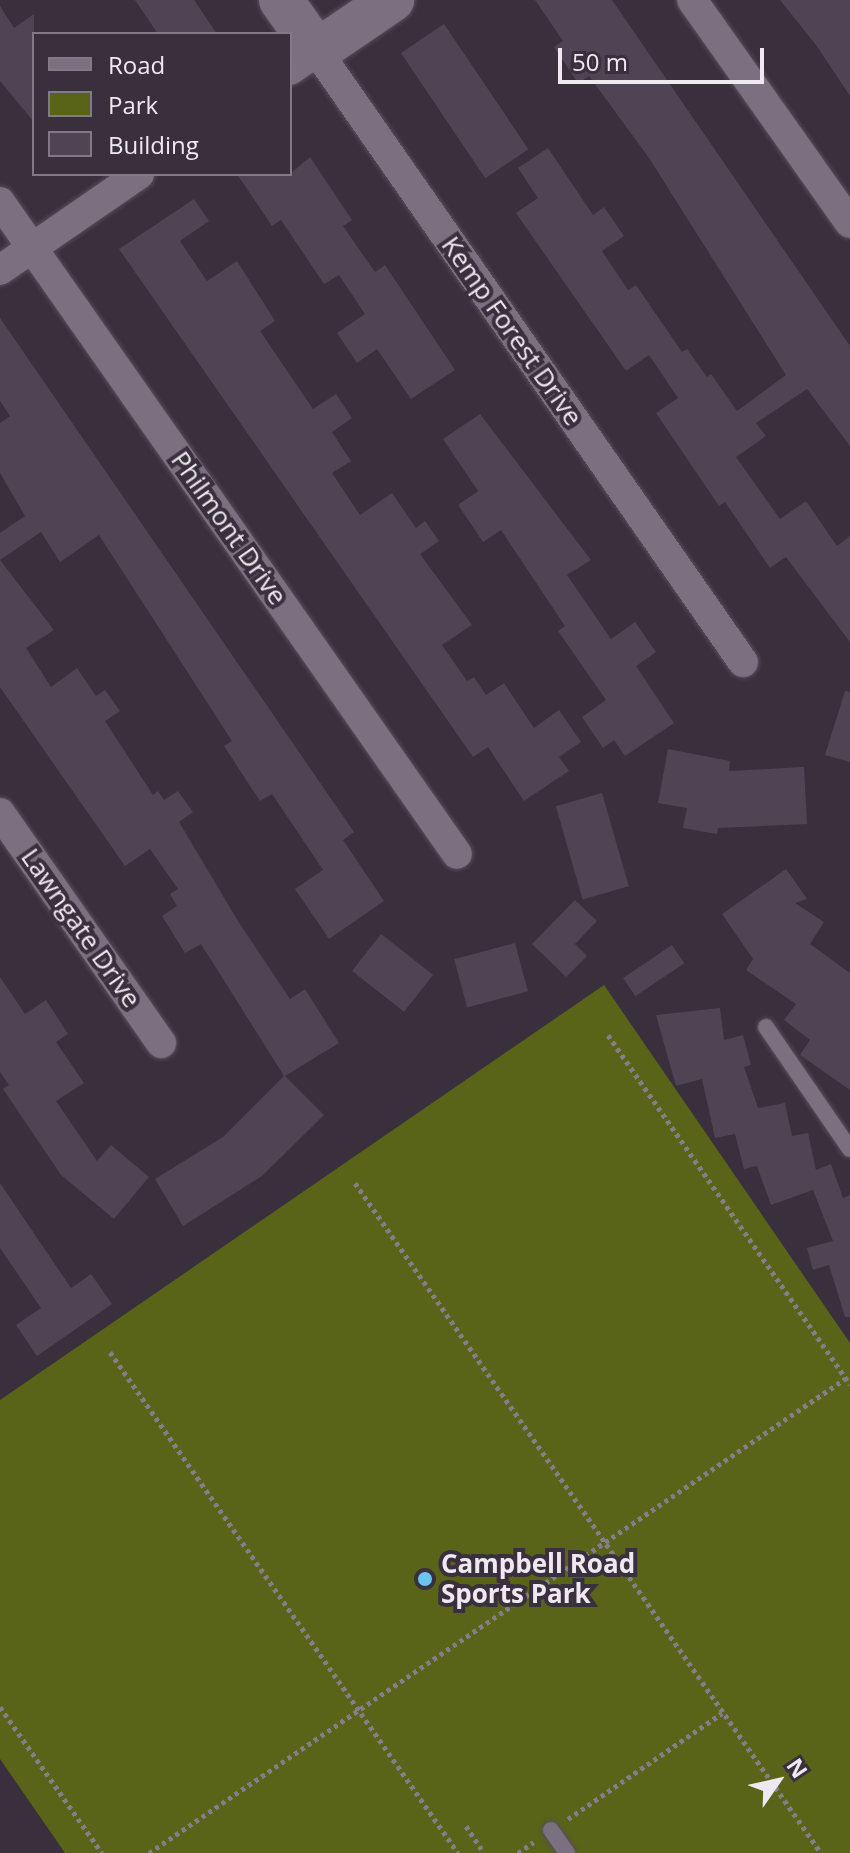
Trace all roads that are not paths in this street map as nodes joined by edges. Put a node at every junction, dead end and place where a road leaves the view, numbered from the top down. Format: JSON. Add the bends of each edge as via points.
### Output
{"nodes":[{"id":1,"x":281,"y":0,"type":"edge"},
{"id":2,"x":392,"y":0,"type":"edge"},
{"id":3,"x":692,"y":0,"type":"edge"},
{"id":4,"x":304,"y":61,"type":"edge"},
{"id":5,"x":136,"y":176,"type":"edge"},
{"id":6,"x":0,"y":202,"type":"edge"},
{"id":7,"x":850,"y":223,"type":"edge"},
{"id":8,"x":32,"y":247,"type":"junction"},
{"id":9,"x":0,"y":270,"type":"edge"},
{"id":10,"x":743,"y":662,"type":"dead end"},
{"id":11,"x":0,"y":813,"type":"edge"},
{"id":12,"x":457,"y":854,"type":"dead end"},
{"id":13,"x":766,"y":1027,"type":"dead end"},
{"id":14,"x":161,"y":1043,"type":"dead end"},
{"id":15,"x":850,"y":1149,"type":"edge"},
{"id":16,"x":551,"y":1830,"type":"road end"},
{"id":17,"x":567,"y":1853,"type":"edge"}],
"edges":[{"from":1,"to":4,"type":"street","name":"Kemp Forest Drive"},
{"from":2,"to":4,"type":"street"},
{"from":3,"to":7,"type":"street"},
{"from":4,"to":10,"type":"street","name":"Kemp Forest Drive"},
{"from":5,"to":8,"type":"street"},
{"from":6,"to":8,"type":"street","name":"Philmont Drive"},
{"from":8,"to":9,"type":"street"},
{"from":8,"to":12,"type":"street","name":"Philmont Drive"},
{"from":11,"to":14,"type":"street","name":"Lawngate Drive"},
{"from":13,"to":15,"type":"lane"},
{"from":16,"to":17,"type":"lane"}]}
